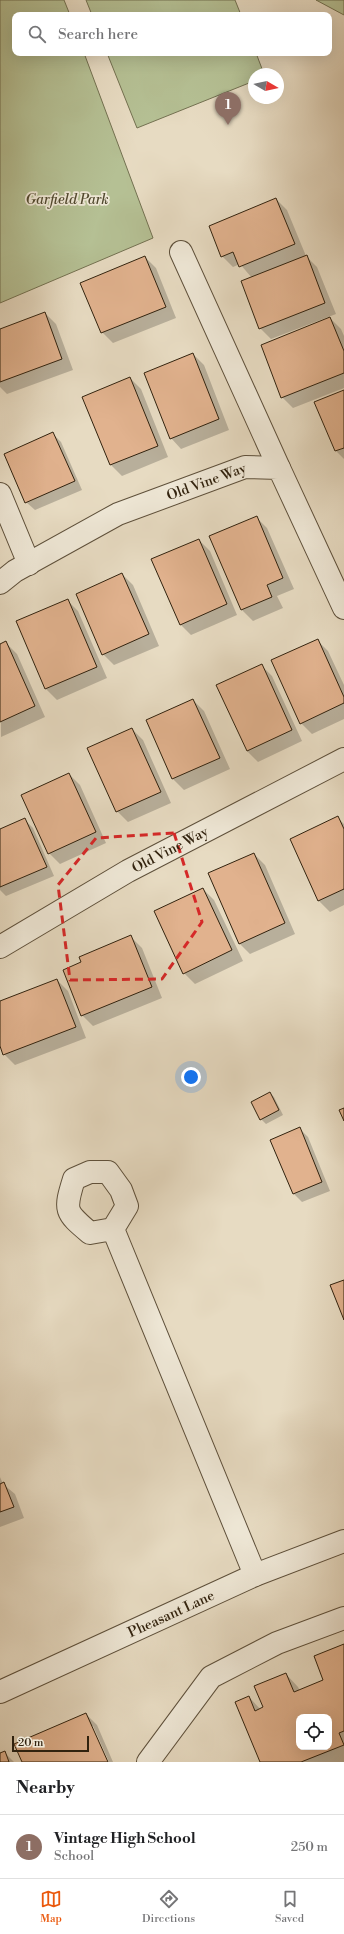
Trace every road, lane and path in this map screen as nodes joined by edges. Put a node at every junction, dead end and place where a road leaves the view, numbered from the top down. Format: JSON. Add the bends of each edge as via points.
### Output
{"nodes":[{"id":1,"x":181,"y":252,"type":"dead end"},
{"id":2,"x":279,"y":468,"type":"junction"},
{"id":3,"x":0,"y":494,"type":"edge"},
{"id":4,"x":29,"y":564,"type":"junction"},
{"id":5,"x":0,"y":583,"type":"edge"},
{"id":6,"x":344,"y":608,"type":"edge"},
{"id":7,"x":344,"y":759,"type":"edge"},
{"id":8,"x":0,"y":948,"type":"edge"},
{"id":9,"x":113,"y":1230,"type":"dead end"},
{"id":10,"x":344,"y":1540,"type":"edge"},
{"id":11,"x":255,"y":1575,"type":"junction"},
{"id":12,"x":344,"y":1618,"type":"edge"},
{"id":13,"x":0,"y":1692,"type":"edge"},
{"id":14,"x":148,"y":1762,"type":"edge"}],
"edges":[{"from":1,"to":2,"type":"street"},
{"from":2,"to":4,"type":"street","name":"Old Vine Way","via":[[245,467],[118,514]]},
{"from":2,"to":6,"type":"street"},
{"from":3,"to":4,"type":"street"},
{"from":4,"to":5,"type":"street","name":"Old Vine Way"},
{"from":7,"to":8,"type":"street","name":"Old Vine Way","via":[[128,871]]},
{"from":9,"to":11,"type":"street"},
{"from":10,"to":11,"type":"street","name":"Pheasant Lane"},
{"from":11,"to":13,"type":"street","name":"Pheasant Lane"},
{"from":12,"to":14,"type":"street","via":[[277,1643],[211,1677]]}]}
